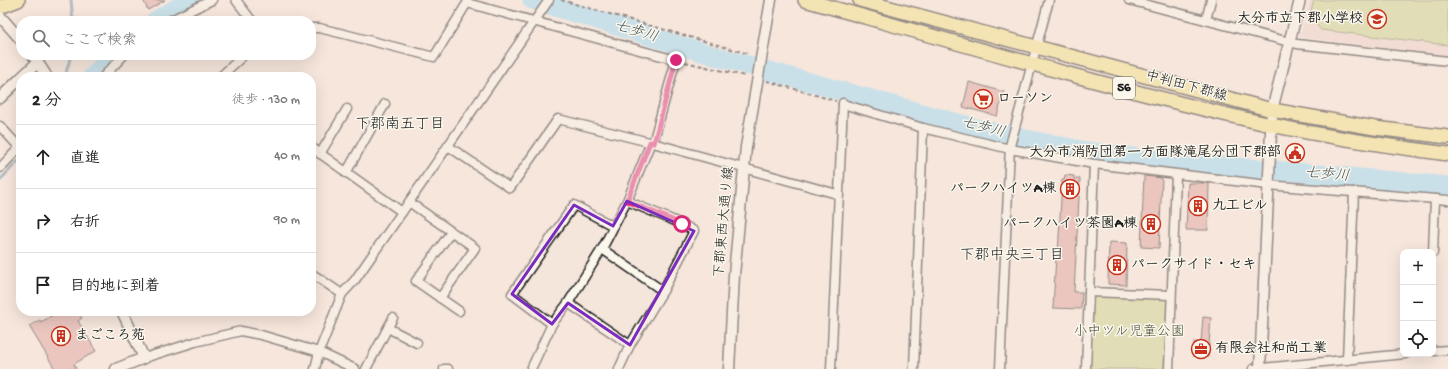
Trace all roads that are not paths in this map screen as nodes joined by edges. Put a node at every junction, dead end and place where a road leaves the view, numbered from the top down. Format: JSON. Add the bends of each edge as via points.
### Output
{"nodes":[{"id":1,"x":18,"y":0,"type":"edge"},
{"id":2,"x":212,"y":0,"type":"edge"},
{"id":3,"x":236,"y":0,"type":"edge"},
{"id":4,"x":549,"y":0,"type":"edge"},
{"id":5,"x":770,"y":0,"type":"edge"},
{"id":6,"x":805,"y":0,"type":"edge"},
{"id":7,"x":860,"y":0,"type":"edge"},
{"id":8,"x":1049,"y":0,"type":"edge"},
{"id":9,"x":1129,"y":0,"type":"edge"},
{"id":10,"x":1211,"y":0,"type":"edge"},
{"id":11,"x":1300,"y":0,"type":"edge"},
{"id":12,"x":0,"y":7,"type":"edge"},
{"id":13,"x":0,"y":16,"type":"edge"},
{"id":14,"x":179,"y":16,"type":"edge"},
{"id":15,"x":248,"y":16,"type":"edge"},
{"id":16,"x":537,"y":19,"type":"junction"},
{"id":17,"x":1206,"y":20,"type":"junction"},
{"id":18,"x":316,"y":28,"type":"edge"},
{"id":19,"x":16,"y":34,"type":"edge"},
{"id":20,"x":1289,"y":42,"type":"junction"},
{"id":21,"x":1037,"y":47,"type":"junction"},
{"id":22,"x":34,"y":60,"type":"edge"},
{"id":23,"x":37,"y":60,"type":"edge"},
{"id":24,"x":119,"y":60,"type":"edge"},
{"id":25,"x":239,"y":60,"type":"edge"},
{"id":26,"x":1448,"y":61,"type":"edge"},
{"id":27,"x":1032,"y":64,"type":"junction"},
{"id":28,"x":25,"y":72,"type":"edge"},
{"id":29,"x":44,"y":72,"type":"edge"},
{"id":30,"x":108,"y":72,"type":"edge"},
{"id":31,"x":225,"y":72,"type":"edge"},
{"id":32,"x":16,"y":82,"type":"edge"},
{"id":33,"x":0,"y":98,"type":"edge"},
{"id":34,"x":385,"y":104,"type":"dead end"},
{"id":35,"x":347,"y":110,"type":"dead end"},
{"id":36,"x":1272,"y":110,"type":"junction"},
{"id":37,"x":1270,"y":124,"type":"junction"},
{"id":38,"x":0,"y":126,"type":"edge"},
{"id":39,"x":923,"y":128,"type":"junction"},
{"id":40,"x":1448,"y":137,"type":"edge"},
{"id":41,"x":16,"y":143,"type":"edge"},
{"id":42,"x":652,"y":143,"type":"junction"},
{"id":43,"x":448,"y":146,"type":"junction"},
{"id":44,"x":1010,"y":147,"type":"junction"},
{"id":45,"x":16,"y":151,"type":"edge"},
{"id":46,"x":316,"y":151,"type":"edge"},
{"id":47,"x":320,"y":154,"type":"junction"},
{"id":48,"x":1448,"y":154,"type":"edge"},
{"id":49,"x":1094,"y":164,"type":"junction"},
{"id":50,"x":0,"y":168,"type":"edge"},
{"id":51,"x":744,"y":168,"type":"junction"},
{"id":52,"x":346,"y":173,"type":"junction"},
{"id":53,"x":1176,"y":175,"type":"junction"},
{"id":54,"x":1267,"y":184,"type":"junction"},
{"id":55,"x":1354,"y":192,"type":"junction"},
{"id":56,"x":837,"y":194,"type":"junction"},
{"id":57,"x":1435,"y":199,"type":"junction"},
{"id":58,"x":1448,"y":200,"type":"edge"},
{"id":59,"x":627,"y":201,"type":"junction"},
{"id":60,"x":409,"y":202,"type":"junction"},
{"id":61,"x":402,"y":212,"type":"junction"},
{"id":62,"x":613,"y":226,"type":"junction"},
{"id":63,"x":451,"y":232,"type":"junction"},
{"id":64,"x":602,"y":249,"type":"junction"},
{"id":65,"x":1433,"y":249,"type":"edge"},
{"id":66,"x":316,"y":276,"type":"edge"},
{"id":67,"x":663,"y":291,"type":"junction"},
{"id":68,"x":1089,"y":292,"type":"junction"},
{"id":69,"x":342,"y":294,"type":"junction"},
{"id":70,"x":1171,"y":295,"type":"junction"},
{"id":71,"x":440,"y":298,"type":"junction"},
{"id":72,"x":568,"y":303,"type":"junction"},
{"id":73,"x":459,"y":311,"type":"dead end"},
{"id":74,"x":124,"y":316,"type":"edge"},
{"id":75,"x":393,"y":318,"type":"dead end"},
{"id":76,"x":552,"y":324,"type":"junction"},
{"id":77,"x":388,"y":328,"type":"junction"},
{"id":78,"x":417,"y":343,"type":"dead end"},
{"id":79,"x":630,"y":345,"type":"junction"},
{"id":80,"x":1448,"y":350,"type":"edge"},
{"id":81,"x":1436,"y":351,"type":"edge"},
{"id":82,"x":319,"y":352,"type":"junction"},
{"id":83,"x":1400,"y":355,"type":"edge"},
{"id":84,"x":144,"y":358,"type":"junction"},
{"id":85,"x":1347,"y":360,"type":"junction"},
{"id":86,"x":116,"y":369,"type":"edge"},
{"id":87,"x":315,"y":369,"type":"edge"},
{"id":88,"x":355,"y":369,"type":"edge"},
{"id":89,"x":366,"y":369,"type":"edge"},
{"id":90,"x":444,"y":369,"type":"edge"},
{"id":91,"x":448,"y":369,"type":"edge"},
{"id":92,"x":531,"y":369,"type":"edge"},
{"id":93,"x":619,"y":369,"type":"edge"},
{"id":94,"x":729,"y":369,"type":"edge"},
{"id":95,"x":831,"y":369,"type":"edge"},
{"id":96,"x":914,"y":369,"type":"edge"},
{"id":97,"x":1000,"y":369,"type":"edge"},
{"id":98,"x":1086,"y":369,"type":"edge"},
{"id":99,"x":1169,"y":369,"type":"edge"},
{"id":100,"x":1258,"y":369,"type":"edge"}],
"edges":[{"from":1,"to":12,"type":"main road"},
{"from":2,"to":14,"type":"street"},
{"from":3,"to":15,"type":"street"},
{"from":4,"to":16,"type":"street"},
{"from":5,"to":51,"type":"street","name":"下郡東西大通り線","via":[[760,57],[761,80]]},
{"from":6,"to":27,"type":"main road","name":"中判田下郡線","number":"56"},
{"from":7,"to":21,"type":"main road","name":"中判田下郡線","number":"56"},
{"from":8,"to":21,"type":"street"},
{"from":9,"to":17,"type":"street"},
{"from":10,"to":17,"type":"street"},
{"from":11,"to":20,"type":"street"},
{"from":13,"to":19,"type":"street"},
{"from":16,"to":18,"type":"street","via":[[467,3],[434,58]]},
{"from":16,"to":42,"type":"street","via":[[676,60]]},
{"from":16,"to":43,"type":"street"},
{"from":17,"to":20,"type":"street"},
{"from":20,"to":26,"type":"street"},
{"from":20,"to":36,"type":"street"},
{"from":21,"to":27,"type":"street"},
{"from":21,"to":36,"type":"main road","name":"中判田下郡線","number":"56"},
{"from":22,"to":28,"type":"street"},
{"from":23,"to":29,"type":"street"},
{"from":24,"to":30,"type":"street"},
{"from":25,"to":31,"type":"street"},
{"from":27,"to":37,"type":"main road","name":"中判田下郡線","number":"56"},
{"from":27,"to":44,"type":"street"},
{"from":32,"to":33,"type":"street"},
{"from":34,"to":52,"type":"street"},
{"from":35,"to":47,"type":"street"},
{"from":36,"to":37,"type":"street"},
{"from":36,"to":40,"type":"main road","name":"中判田下郡線","number":"56","via":[[1375,128]]},
{"from":37,"to":48,"type":"main road","name":"中判田下郡線","number":"56","via":[[1376,144]]},
{"from":37,"to":54,"type":"street"},
{"from":38,"to":41,"type":"street"},
{"from":39,"to":44,"type":"street"},
{"from":39,"to":56,"type":"street","via":[[843,104]]},
{"from":39,"to":96,"type":"street"},
{"from":42,"to":43,"type":"street","via":[[558,119],[510,188]]},
{"from":42,"to":51,"type":"street"},
{"from":42,"to":59,"type":"street"},
{"from":43,"to":60,"type":"street"},
{"from":44,"to":49,"type":"street"},
{"from":44,"to":97,"type":"street"},
{"from":45,"to":50,"type":"street"},
{"from":46,"to":47,"type":"street"},
{"from":47,"to":52,"type":"street"},
{"from":49,"to":53,"type":"street"},
{"from":49,"to":68,"type":"street"},
{"from":51,"to":56,"type":"street"},
{"from":51,"to":94,"type":"street","name":"下郡東西大通り線","via":[[734,275]]},
{"from":52,"to":61,"type":"street"},
{"from":53,"to":54,"type":"street"},
{"from":53,"to":70,"type":"street"},
{"from":54,"to":55,"type":"street"},
{"from":54,"to":100,"type":"street"},
{"from":55,"to":57,"type":"street"},
{"from":55,"to":85,"type":"street"},
{"from":56,"to":95,"type":"street"},
{"from":57,"to":58,"type":"street"},
{"from":57,"to":65,"type":"street"},
{"from":59,"to":62,"type":"street"},
{"from":59,"to":67,"type":"street","via":[[694,231]]},
{"from":60,"to":61,"type":"street"},
{"from":60,"to":63,"type":"street"},
{"from":61,"to":69,"type":"street","via":[[355,280]]},
{"from":62,"to":64,"type":"street"},
{"from":62,"to":76,"type":"street","via":[[574,205],[512,294]]},
{"from":63,"to":71,"type":"street","via":[[416,280]]},
{"from":63,"to":71,"type":"street","via":[[475,248]]},
{"from":64,"to":67,"type":"street"},
{"from":64,"to":72,"type":"street"},
{"from":66,"to":69,"type":"street"},
{"from":67,"to":79,"type":"street"},
{"from":68,"to":70,"type":"street"},
{"from":68,"to":98,"type":"street"},
{"from":69,"to":82,"type":"street"},
{"from":70,"to":99,"type":"street"},
{"from":71,"to":73,"type":"street"},
{"from":72,"to":76,"type":"street"},
{"from":72,"to":79,"type":"street"},
{"from":74,"to":84,"type":"street"},
{"from":75,"to":77,"type":"street"},
{"from":76,"to":92,"type":"street"},
{"from":77,"to":78,"type":"street"},
{"from":77,"to":89,"type":"street"},
{"from":79,"to":93,"type":"street"},
{"from":80,"to":81,"type":"street"},
{"from":82,"to":84,"type":"street","via":[[241,331]]},
{"from":82,"to":87,"type":"street"},
{"from":82,"to":88,"type":"street"},
{"from":83,"to":85,"type":"street"},
{"from":84,"to":86,"type":"street"},
{"from":85,"to":100,"type":"street"},
{"from":90,"to":91,"type":"street"}]}
